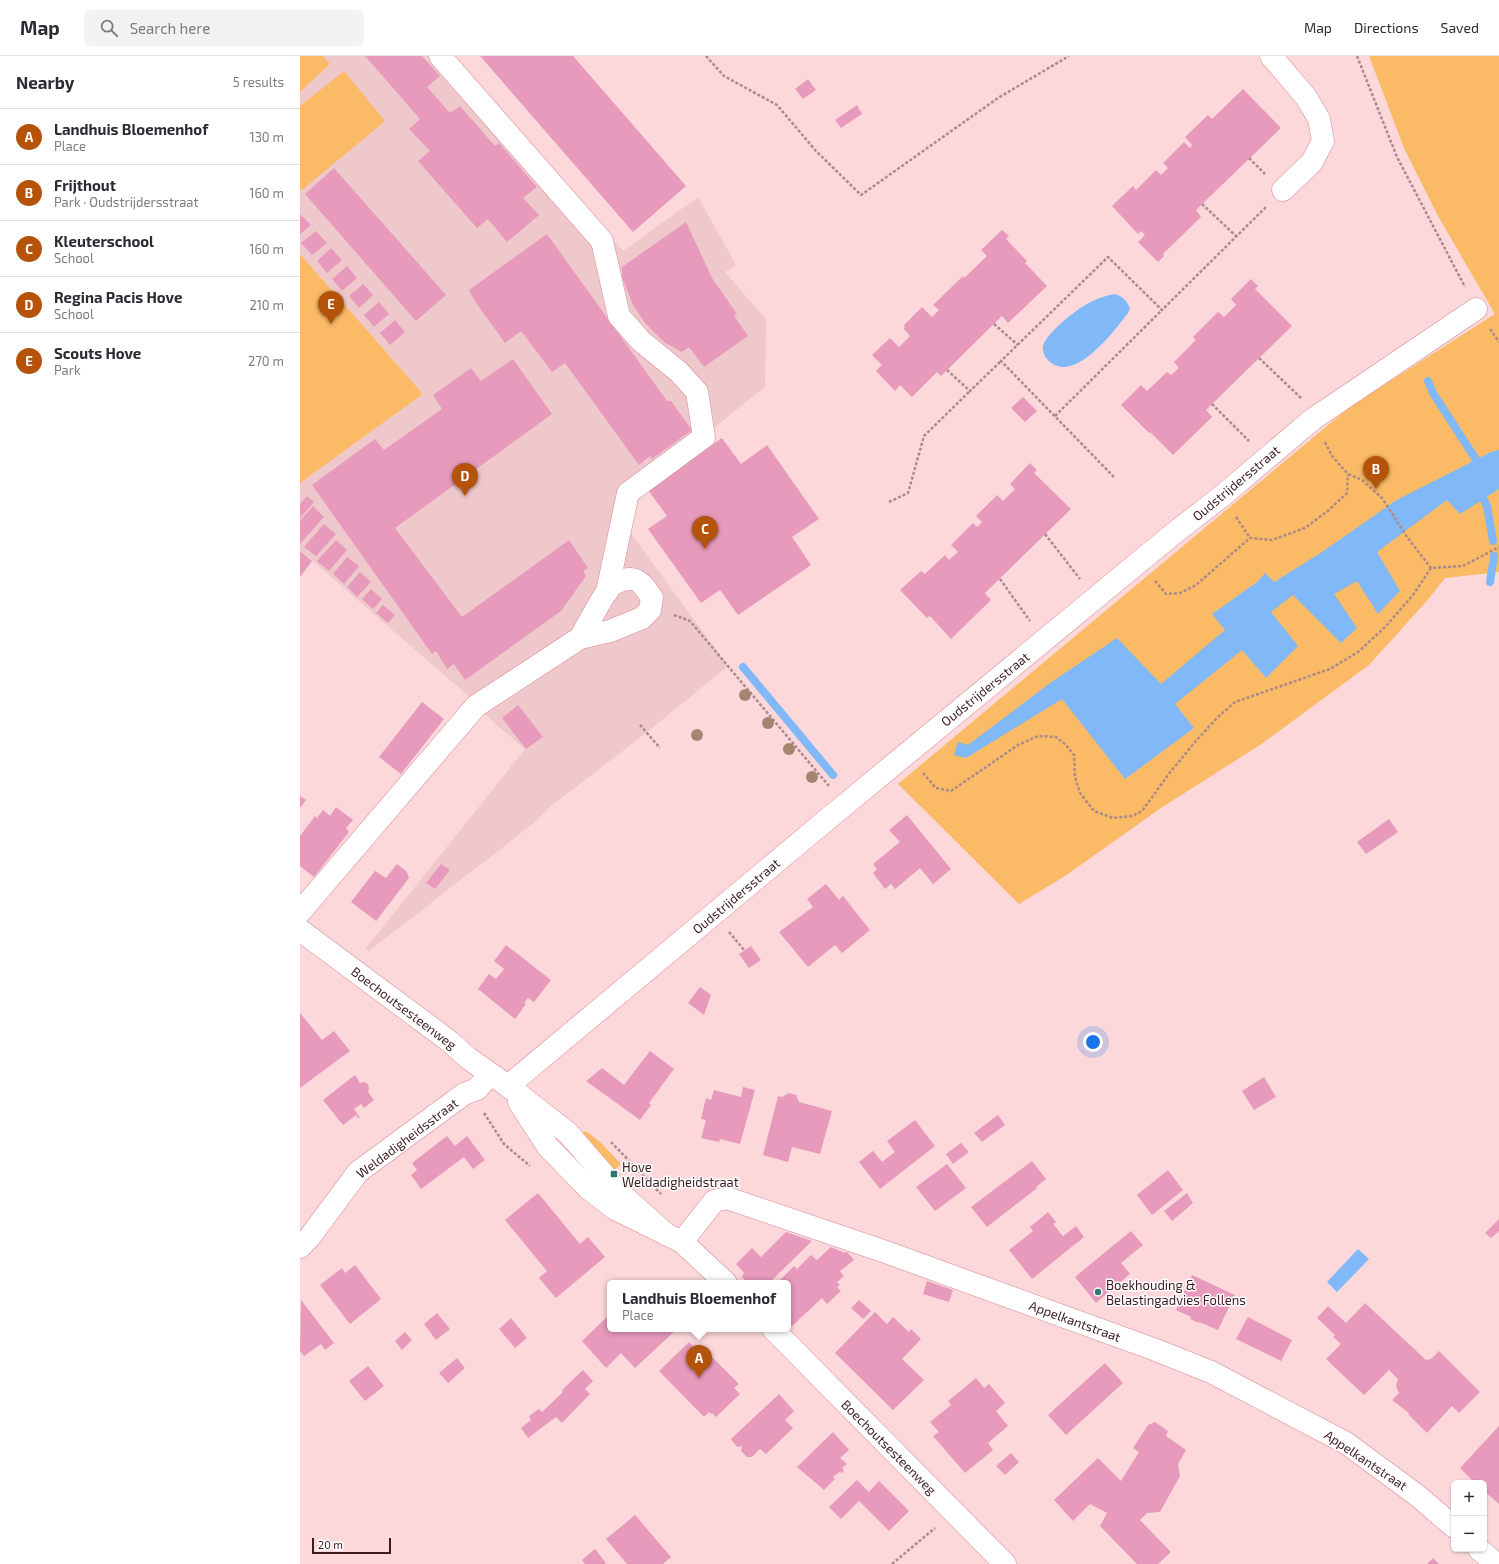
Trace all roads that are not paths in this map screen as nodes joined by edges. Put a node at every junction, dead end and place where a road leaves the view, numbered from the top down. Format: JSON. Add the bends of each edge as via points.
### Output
{"nodes":[{"id":1,"x":440,"y":56,"type":"edge"},
{"id":2,"x":1271,"y":56,"type":"edge"},
{"id":3,"x":1283,"y":190,"type":"road end"},
{"id":4,"x":1476,"y":309,"type":"road end"},
{"id":5,"x":607,"y":592,"type":"junction"},
{"id":6,"x":580,"y":638,"type":"junction"},
{"id":7,"x":300,"y":912,"type":"edge"},
{"id":8,"x":300,"y":930,"type":"edge"},
{"id":9,"x":490,"y":1074,"type":"junction"},
{"id":10,"x":508,"y":1086,"type":"junction"},
{"id":11,"x":568,"y":1133,"type":"junction"},
{"id":12,"x":548,"y":1147,"type":"junction"},
{"id":13,"x":675,"y":1239,"type":"junction"},
{"id":14,"x":300,"y":1247,"type":"edge"},
{"id":15,"x":723,"y":1280,"type":"edge"},
{"id":16,"x":776,"y":1332,"type":"edge"},
{"id":17,"x":1451,"y":1524,"type":"edge"},
{"id":18,"x":1482,"y":1552,"type":"edge"},
{"id":19,"x":1005,"y":1564,"type":"edge"},
{"id":20,"x":1496,"y":1564,"type":"edge"}],
"edges":[{"from":1,"to":5,"type":"street","via":[[602,241],[619,316],[641,342],[679,372],[697,392],[704,437],[628,494]]},
{"from":2,"to":3,"type":"street","via":[[1306,97],[1319,119],[1323,141],[1312,162]]},
{"from":4,"to":10,"type":"street","name":"Oudstrijdersstraat","via":[[1316,417],[907,753]]},
{"from":5,"to":6,"type":"street"},
{"from":5,"to":6,"type":"street","via":[[613,585],[626,579],[635,579],[652,598],[650,610],[642,618],[629,624]]},
{"from":6,"to":7,"type":"street","via":[[476,706]]},
{"from":8,"to":9,"type":"street","name":"Boechoutsesteenweg"},
{"from":9,"to":10,"type":"street","name":"Boechoutsesteenweg"},
{"from":9,"to":14,"type":"street","name":"Weldadigheidsstraat","via":[[478,1089],[464,1094],[358,1172]]},
{"from":10,"to":11,"type":"street","name":"Boechoutsesteenweg"},
{"from":10,"to":12,"type":"street","name":"Boechoutsesteenweg"},
{"from":11,"to":12,"type":"street"},
{"from":11,"to":13,"type":"street","name":"Boechoutsesteenweg","via":[[620,1193]]},
{"from":12,"to":13,"type":"street","name":"Boechoutsesteenweg","via":[[589,1189],[615,1210]]},
{"from":13,"to":15,"type":"street","name":"Boechoutsesteenweg"},
{"from":13,"to":17,"type":"street","name":"Appelkantstraat","via":[[714,1201],[727,1198],[869,1246],[1156,1350],[1211,1372],[1346,1443],[1418,1496]]},
{"from":16,"to":19,"type":"street","name":"Boechoutsesteenweg"},
{"from":18,"to":20,"type":"street"}]}
